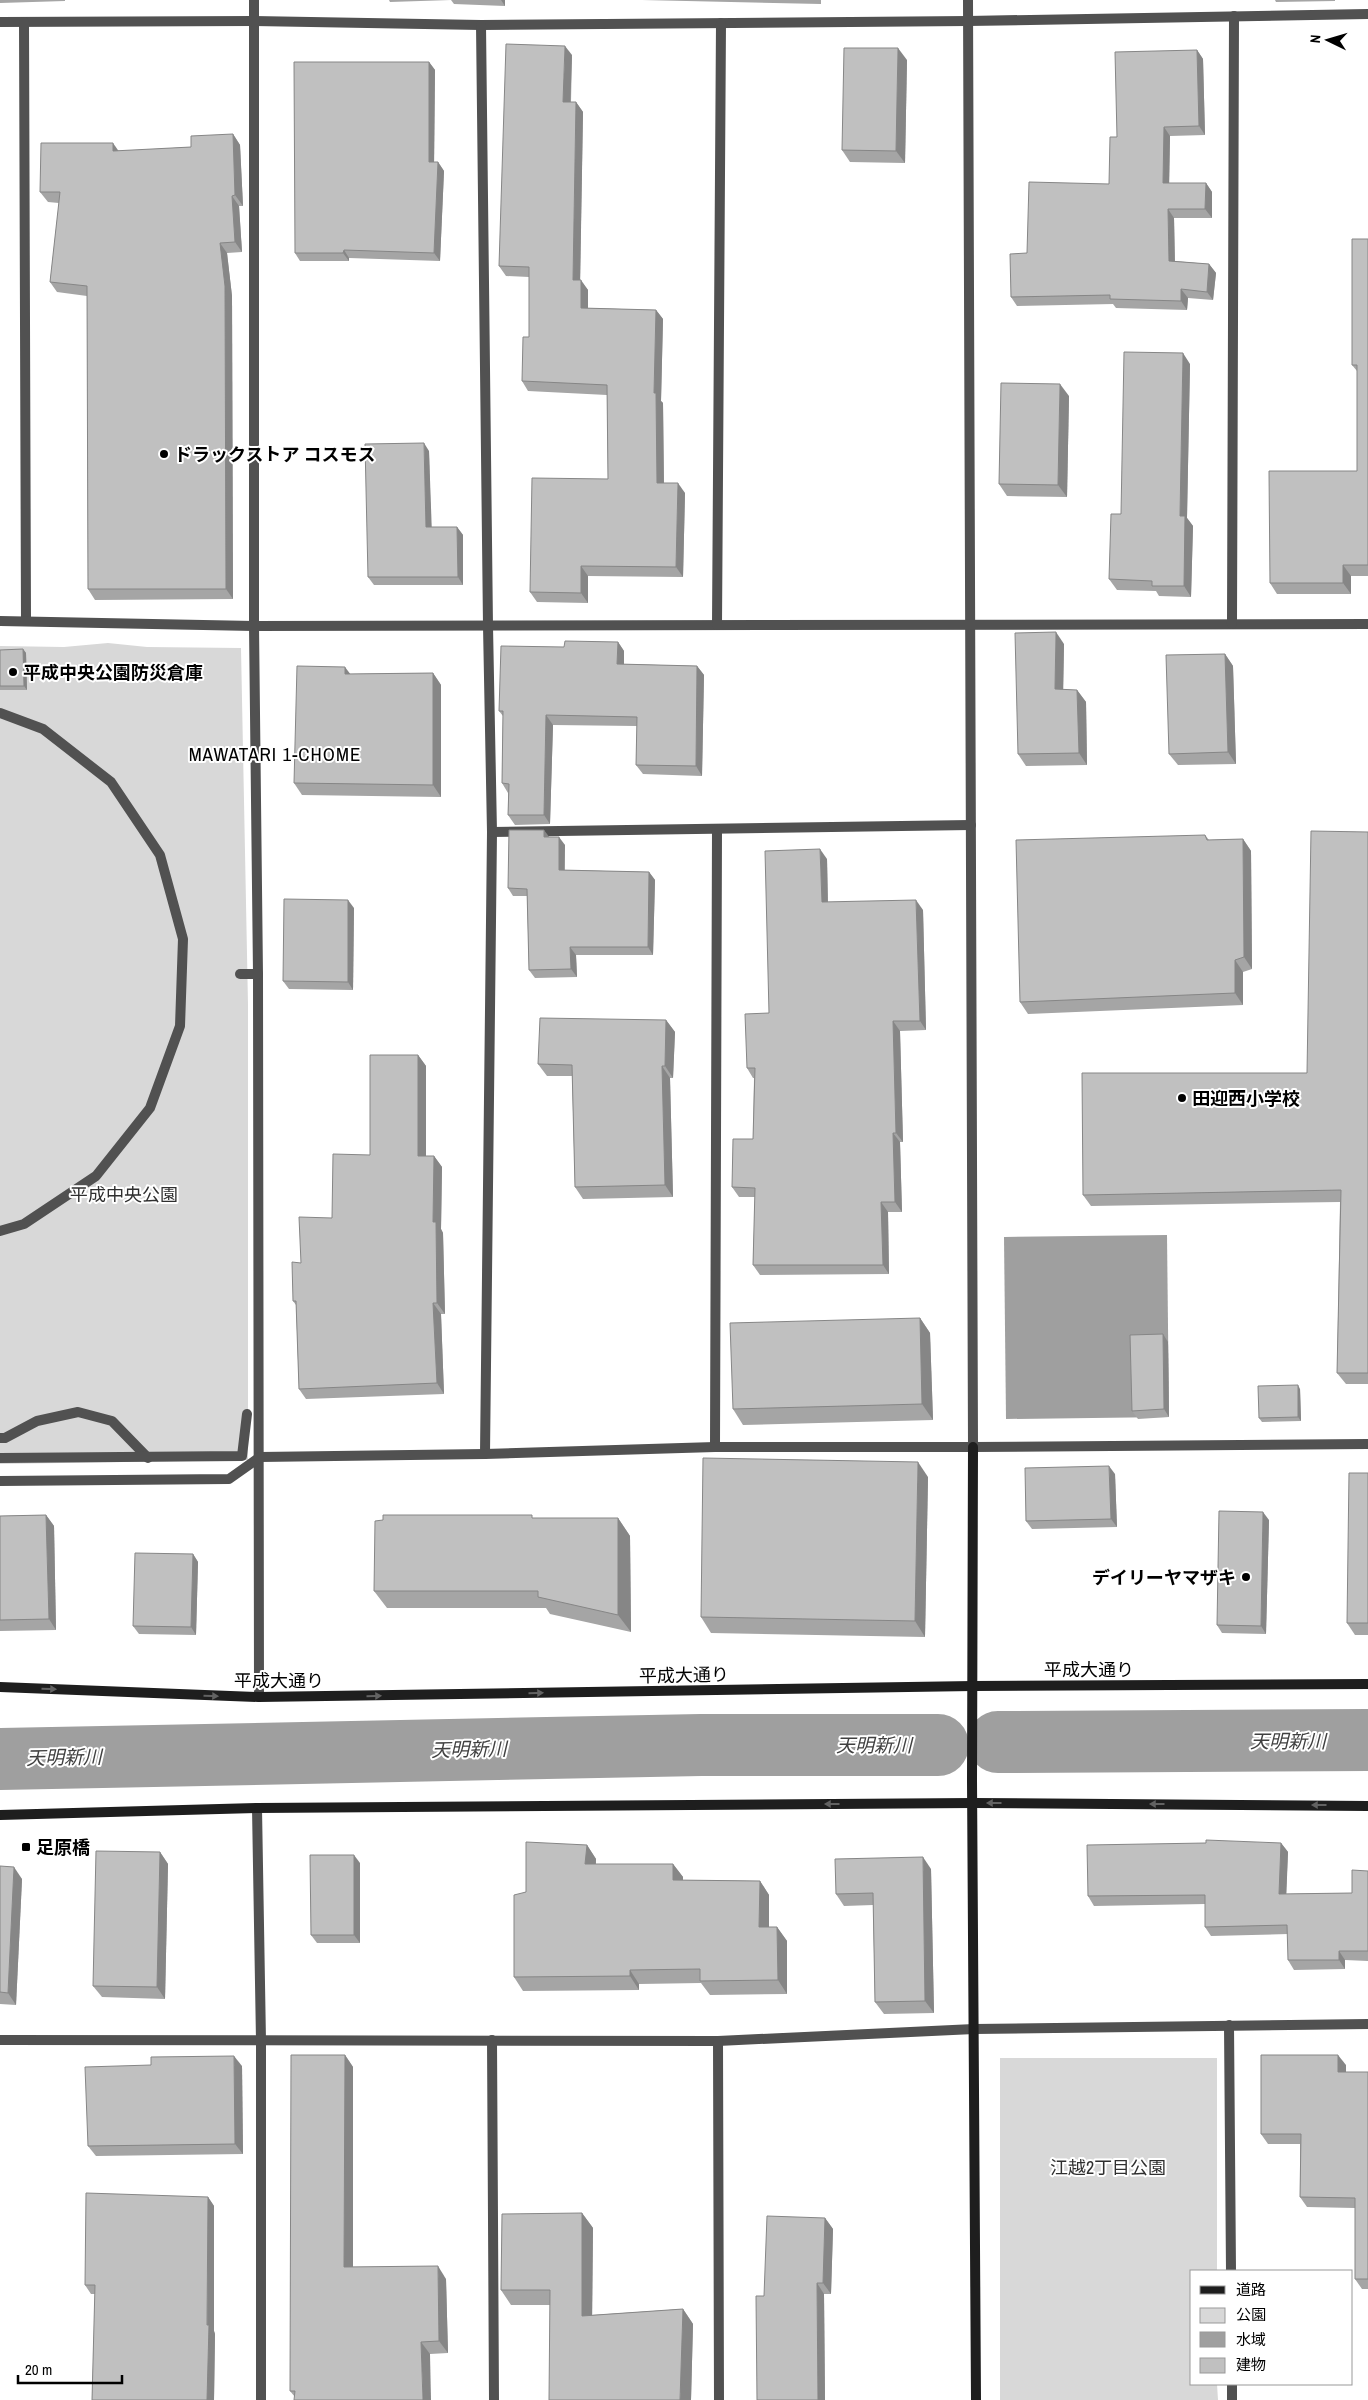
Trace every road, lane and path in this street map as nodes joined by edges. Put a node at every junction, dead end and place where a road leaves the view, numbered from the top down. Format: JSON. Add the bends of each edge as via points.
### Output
{"nodes":[{"id":1,"x":254,"y":0,"type":"edge"},
{"id":2,"x":968,"y":0,"type":"edge"},
{"id":3,"x":1368,"y":14,"type":"edge"},
{"id":4,"x":1234,"y":16,"type":"junction"},
{"id":5,"x":254,"y":21,"type":"junction"},
{"id":6,"x":968,"y":21,"type":"junction"},
{"id":7,"x":0,"y":22,"type":"edge"},
{"id":8,"x":24,"y":22,"type":"junction"},
{"id":9,"x":721,"y":24,"type":"junction"},
{"id":10,"x":481,"y":25,"type":"junction"},
{"id":11,"x":26,"y":620,"type":"junction"},
{"id":12,"x":0,"y":621,"type":"edge"},
{"id":13,"x":970,"y":624,"type":"junction"},
{"id":14,"x":1232,"y":624,"type":"junction"},
{"id":15,"x":1368,"y":624,"type":"edge"},
{"id":16,"x":717,"y":625,"type":"junction"},
{"id":17,"x":254,"y":626,"type":"junction"},
{"id":18,"x":488,"y":626,"type":"junction"},
{"id":19,"x":0,"y":713,"type":"edge"},
{"id":20,"x":971,"y":825,"type":"junction"},
{"id":21,"x":717,"y":829,"type":"junction"},
{"id":22,"x":492,"y":832,"type":"junction"},
{"id":23,"x":240,"y":974,"type":"dead end"},
{"id":24,"x":258,"y":974,"type":"junction"},
{"id":25,"x":0,"y":1231,"type":"edge"},
{"id":26,"x":247,"y":1414,"type":"dead end"},
{"id":27,"x":0,"y":1438,"type":"edge"},
{"id":28,"x":1368,"y":1444,"type":"edge"},
{"id":29,"x":715,"y":1447,"type":"junction"},
{"id":30,"x":973,"y":1448,"type":"junction"},
{"id":31,"x":485,"y":1454,"type":"junction"},
{"id":32,"x":260,"y":1457,"type":"junction"},
{"id":33,"x":0,"y":1458,"type":"edge"},
{"id":34,"x":148,"y":1458,"type":"junction"},
{"id":35,"x":0,"y":1481,"type":"edge"},
{"id":36,"x":1368,"y":1684,"type":"edge"},
{"id":37,"x":972,"y":1686,"type":"junction"},
{"id":38,"x":0,"y":1687,"type":"edge"},
{"id":39,"x":259,"y":1697,"type":"junction"},
{"id":40,"x":973,"y":1803,"type":"junction"},
{"id":41,"x":1368,"y":1806,"type":"edge"},
{"id":42,"x":257,"y":1808,"type":"junction"},
{"id":43,"x":0,"y":1815,"type":"edge"},
{"id":44,"x":1368,"y":2024,"type":"edge"},
{"id":45,"x":1229,"y":2025,"type":"junction"},
{"id":46,"x":974,"y":2029,"type":"junction"},
{"id":47,"x":0,"y":2040,"type":"edge"},
{"id":48,"x":492,"y":2040,"type":"junction"},
{"id":49,"x":261,"y":2041,"type":"junction"},
{"id":50,"x":718,"y":2041,"type":"junction"},
{"id":51,"x":1231,"y":2270,"type":"edge"},
{"id":52,"x":1232,"y":2385,"type":"edge"},
{"id":53,"x":261,"y":2400,"type":"edge"},
{"id":54,"x":494,"y":2400,"type":"edge"},
{"id":55,"x":719,"y":2400,"type":"edge"},
{"id":56,"x":976,"y":2400,"type":"edge"},
{"id":57,"x":1232,"y":2400,"type":"edge"}],
"edges":[{"from":1,"to":5,"type":"street"},
{"from":2,"to":6,"type":"street"},
{"from":3,"to":4,"type":"street"},
{"from":4,"to":6,"type":"street"},
{"from":4,"to":14,"type":"street"},
{"from":5,"to":8,"type":"street"},
{"from":5,"to":10,"type":"street"},
{"from":5,"to":17,"type":"street"},
{"from":6,"to":9,"type":"street"},
{"from":6,"to":13,"type":"street"},
{"from":7,"to":8,"type":"street"},
{"from":8,"to":11,"type":"street"},
{"from":9,"to":10,"type":"street"},
{"from":9,"to":16,"type":"street"},
{"from":10,"to":18,"type":"street"},
{"from":11,"to":12,"type":"street"},
{"from":11,"to":17,"type":"street"},
{"from":13,"to":14,"type":"street"},
{"from":13,"to":16,"type":"street"},
{"from":13,"to":20,"type":"street"},
{"from":14,"to":15,"type":"street"},
{"from":16,"to":18,"type":"street"},
{"from":17,"to":18,"type":"street"},
{"from":17,"to":24,"type":"street"},
{"from":18,"to":22,"type":"street"},
{"from":19,"to":25,"type":"street","via":[[43,729],[111,782],[160,854],[183,939],[180,1026],[150,1108],[96,1176],[24,1224]]},
{"from":20,"to":21,"type":"street"},
{"from":20,"to":30,"type":"street"},
{"from":21,"to":22,"type":"street"},
{"from":21,"to":29,"type":"street"},
{"from":22,"to":31,"type":"street"},
{"from":23,"to":24,"type":"street"},
{"from":24,"to":32,"type":"street"},
{"from":26,"to":34,"type":"street","via":[[242,1456]]},
{"from":27,"to":34,"type":"street","via":[[37,1421],[78,1412],[112,1421]]},
{"from":28,"to":30,"type":"street"},
{"from":29,"to":30,"type":"street"},
{"from":29,"to":31,"type":"street"},
{"from":30,"to":37,"type":"street"},
{"from":31,"to":32,"type":"street"},
{"from":32,"to":35,"type":"street","via":[[229,1479]]},
{"from":32,"to":39,"type":"street"},
{"from":33,"to":34,"type":"street"},
{"from":36,"to":37,"type":"street","name":"平成大通り"},
{"from":39,"to":37,"type":"street","name":"平成大通り","one_way":true},
{"from":37,"to":40,"type":"street"},
{"from":38,"to":39,"type":"street","name":"平成大通り","one_way":true},
{"from":41,"to":40,"type":"street","one_way":true},
{"from":40,"to":42,"type":"street","one_way":true},
{"from":40,"to":46,"type":"street"},
{"from":42,"to":43,"type":"street"},
{"from":42,"to":49,"type":"street"},
{"from":44,"to":45,"type":"street"},
{"from":45,"to":46,"type":"street"},
{"from":45,"to":51,"type":"street"},
{"from":46,"to":50,"type":"street"},
{"from":46,"to":56,"type":"street"},
{"from":47,"to":49,"type":"street"},
{"from":48,"to":49,"type":"street"},
{"from":48,"to":50,"type":"street"},
{"from":48,"to":54,"type":"street"},
{"from":49,"to":53,"type":"street"},
{"from":50,"to":55,"type":"street"},
{"from":52,"to":57,"type":"street"}]}
